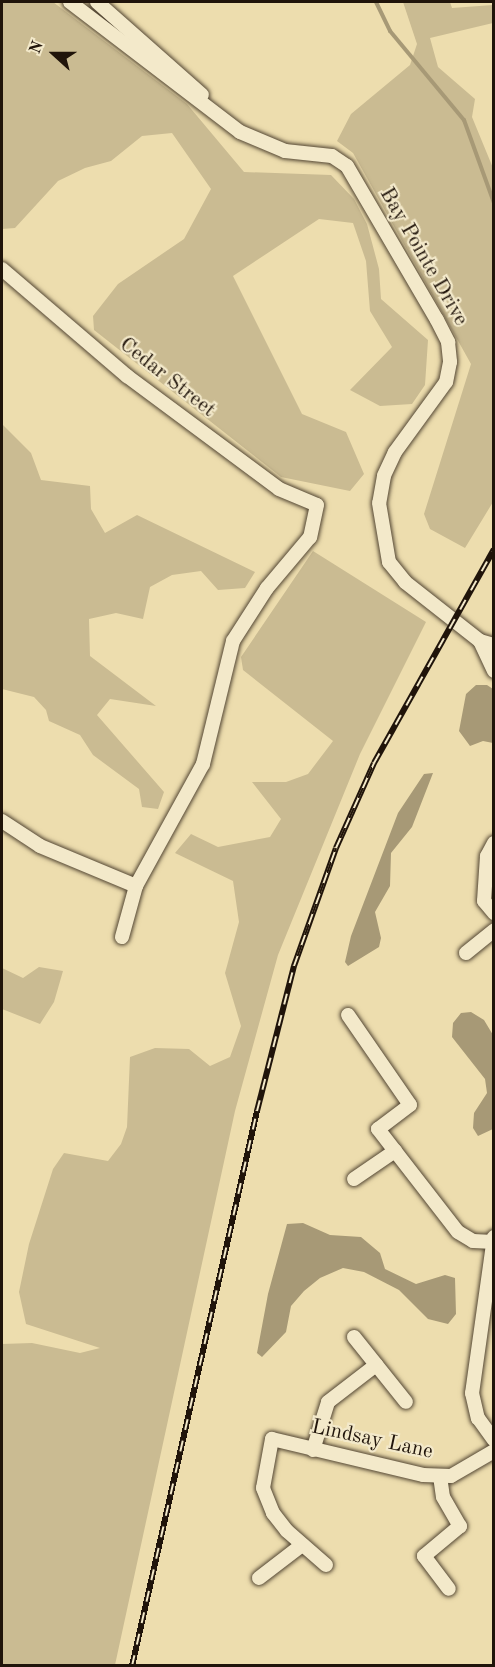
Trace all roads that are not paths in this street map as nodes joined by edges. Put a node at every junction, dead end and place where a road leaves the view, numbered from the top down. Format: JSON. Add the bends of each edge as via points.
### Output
{"nodes":[{"id":1,"x":70,"y":2,"type":"edge"},
{"id":2,"x":97,"y":2,"type":"edge"},
{"id":3,"x":240,"y":132,"type":"junction"},
{"id":4,"x":2,"y":269,"type":"edge"},
{"id":5,"x":487,"y":643,"type":"edge"},
{"id":6,"x":492,"y":665,"type":"edge"},
{"id":7,"x":2,"y":821,"type":"edge"},
{"id":8,"x":494,"y":843,"type":"edge"},
{"id":9,"x":136,"y":886,"type":"junction"},
{"id":10,"x":494,"y":913,"type":"edge"},
{"id":11,"x":494,"y":930,"type":"edge"},
{"id":12,"x":122,"y":936,"type":"dead end"},
{"id":13,"x":466,"y":953,"type":"dead end"},
{"id":14,"x":348,"y":1015,"type":"dead end"},
{"id":15,"x":395,"y":1151,"type":"junction"},
{"id":16,"x":354,"y":1179,"type":"dead end"},
{"id":17,"x":494,"y":1237,"type":"edge"},
{"id":18,"x":493,"y":1242,"type":"edge"},
{"id":19,"x":354,"y":1337,"type":"dead end"},
{"id":20,"x":376,"y":1365,"type":"junction"},
{"id":21,"x":406,"y":1402,"type":"dead end"},
{"id":22,"x":494,"y":1440,"type":"edge"},
{"id":23,"x":313,"y":1450,"type":"junction"},
{"id":24,"x":494,"y":1451,"type":"edge"},
{"id":25,"x":440,"y":1476,"type":"junction"},
{"id":26,"x":302,"y":1545,"type":"junction"},
{"id":27,"x":326,"y":1565,"type":"dead end"},
{"id":28,"x":259,"y":1578,"type":"dead end"},
{"id":29,"x":449,"y":1589,"type":"dead end"}],
"edges":[{"from":1,"to":3,"type":"street","name":"Bay Pointe Drive"},
{"from":2,"to":3,"type":"street","name":"Bay Pointe Drive"},
{"from":3,"to":5,"type":"street","name":"Bay Pointe Drive","via":[[285,151],[332,156],[347,166],[448,342],[446,382],[395,452],[384,476],[379,503],[381,534],[389,562],[405,582]]},
{"from":4,"to":9,"type":"street","name":"Cedar Street","via":[[146,390],[279,489],[317,505],[310,537],[267,588],[233,641],[203,764]]},
{"from":5,"to":6,"type":"street","name":"Bay Pointe Drive"},
{"from":7,"to":9,"type":"street","via":[[40,846]]},
{"from":8,"to":10,"type":"street","via":[[487,856],[484,900]]},
{"from":9,"to":12,"type":"street"},
{"from":11,"to":13,"type":"street"},
{"from":14,"to":15,"type":"street","via":[[410,1105],[378,1129]]},
{"from":15,"to":16,"type":"street"},
{"from":15,"to":18,"type":"street","via":[[458,1232],[473,1240]]},
{"from":17,"to":18,"type":"street"},
{"from":18,"to":22,"type":"street","via":[[472,1393],[478,1418]]},
{"from":19,"to":20,"type":"street"},
{"from":20,"to":21,"type":"street"},
{"from":20,"to":23,"type":"street","via":[[328,1402]]},
{"from":23,"to":25,"type":"street","name":"Lindsay Lane"},
{"from":23,"to":26,"type":"street","name":"Lindsay Lane","via":[[272,1439],[263,1488],[273,1513]]},
{"from":24,"to":25,"type":"street","name":"Lindsay Lane","via":[[462,1471]]},
{"from":25,"to":29,"type":"street","via":[[443,1497],[460,1526],[424,1556]]},
{"from":26,"to":27,"type":"street"},
{"from":26,"to":28,"type":"street"}]}
